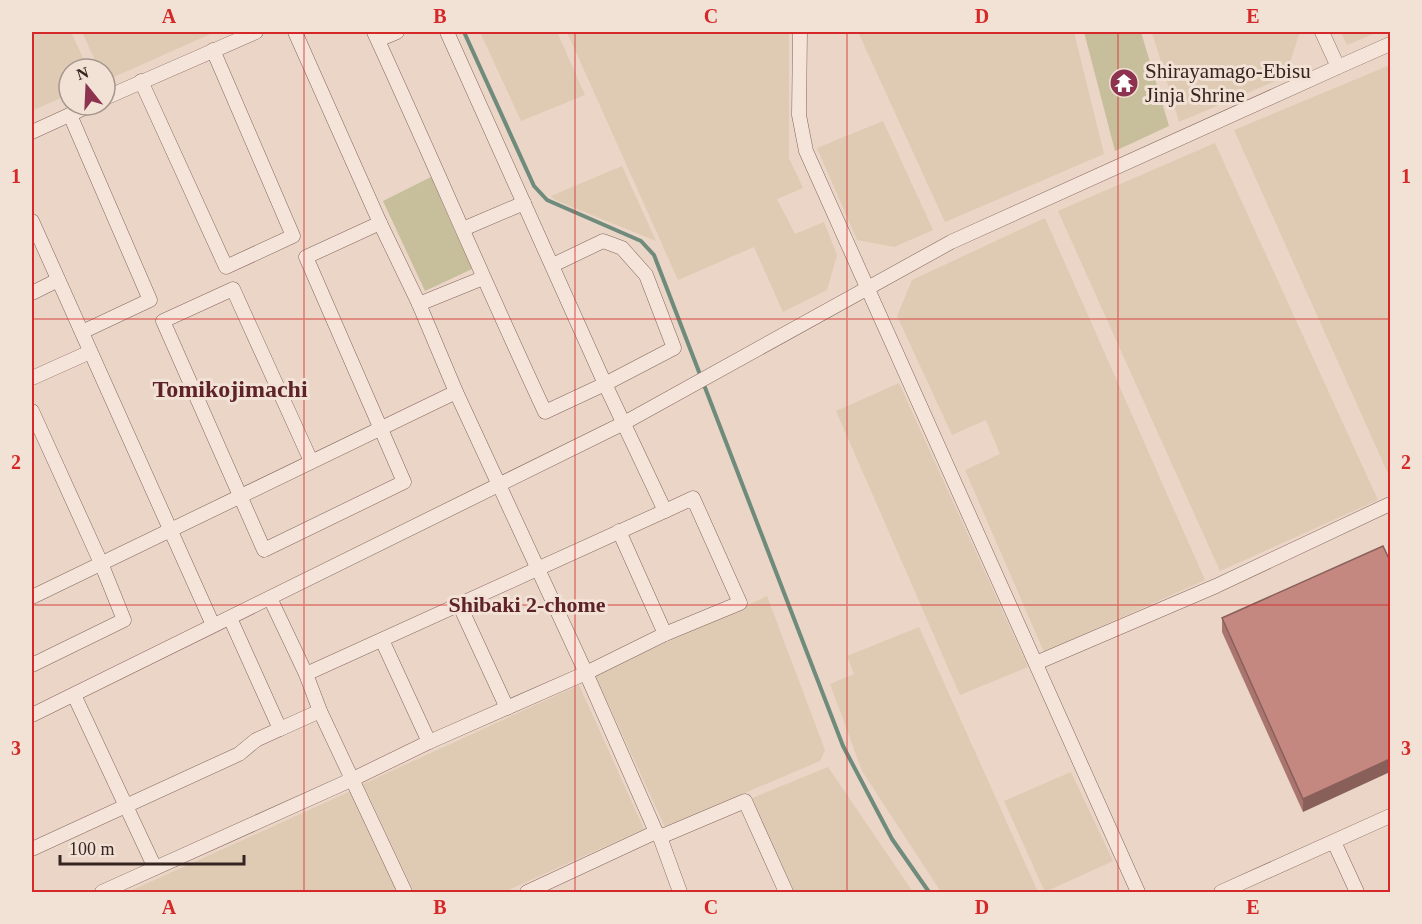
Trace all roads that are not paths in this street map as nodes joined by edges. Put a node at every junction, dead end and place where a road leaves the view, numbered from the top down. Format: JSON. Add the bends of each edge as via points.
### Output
{"nodes":[{"id":1,"x":256,"y":32,"type":"edge"},
{"id":2,"x":295,"y":32,"type":"edge"},
{"id":3,"x":397,"y":32,"type":"edge"},
{"id":4,"x":447,"y":32,"type":"edge"},
{"id":5,"x":800,"y":32,"type":"edge"},
{"id":6,"x":1322,"y":32,"type":"edge"},
{"id":7,"x":376,"y":36,"type":"edge"},
{"id":8,"x":1390,"y":44,"type":"edge"},
{"id":9,"x":213,"y":50,"type":"junction"},
{"id":10,"x":1338,"y":67,"type":"junction"},
{"id":11,"x":141,"y":81,"type":"junction"},
{"id":12,"x":117,"y":92,"type":"edge"},
{"id":13,"x":66,"y":117,"type":"edge"},
{"id":14,"x":71,"y":117,"type":"edge"},
{"id":15,"x":32,"y":132,"type":"edge"},
{"id":16,"x":524,"y":203,"type":"junction"},
{"id":17,"x":32,"y":221,"type":"edge"},
{"id":18,"x":380,"y":223,"type":"junction"},
{"id":19,"x":463,"y":229,"type":"junction"},
{"id":20,"x":553,"y":265,"type":"junction"},
{"id":21,"x":483,"y":278,"type":"junction"},
{"id":22,"x":58,"y":280,"type":"junction"},
{"id":23,"x":867,"y":289,"type":"junction"},
{"id":24,"x":32,"y":293,"type":"edge"},
{"id":25,"x":419,"y":304,"type":"junction"},
{"id":26,"x":82,"y":332,"type":"junction"},
{"id":27,"x":90,"y":352,"type":"junction"},
{"id":28,"x":32,"y":378,"type":"edge"},
{"id":29,"x":605,"y":384,"type":"junction"},
{"id":30,"x":456,"y":392,"type":"junction"},
{"id":31,"x":32,"y":411,"type":"edge"},
{"id":32,"x":624,"y":423,"type":"junction"},
{"id":33,"x":381,"y":427,"type":"junction"},
{"id":34,"x":311,"y":461,"type":"junction"},
{"id":35,"x":500,"y":485,"type":"junction"},
{"id":36,"x":240,"y":495,"type":"junction"},
{"id":37,"x":1390,"y":504,"type":"edge"},
{"id":38,"x":665,"y":511,"type":"junction"},
{"id":39,"x":170,"y":531,"type":"junction"},
{"id":40,"x":620,"y":531,"type":"junction"},
{"id":41,"x":101,"y":563,"type":"junction"},
{"id":42,"x":538,"y":568,"type":"junction"},
{"id":43,"x":32,"y":597,"type":"edge"},
{"id":44,"x":270,"y":598,"type":"junction"},
{"id":45,"x":459,"y":604,"type":"junction"},
{"id":46,"x":230,"y":618,"type":"junction"},
{"id":47,"x":213,"y":625,"type":"junction"},
{"id":48,"x":665,"y":634,"type":"junction"},
{"id":49,"x":382,"y":640,"type":"junction"},
{"id":50,"x":1036,"y":663,"type":"junction"},
{"id":51,"x":32,"y":665,"type":"edge"},
{"id":52,"x":586,"y":673,"type":"junction"},
{"id":53,"x":306,"y":674,"type":"junction"},
{"id":54,"x":75,"y":695,"type":"junction"},
{"id":55,"x":507,"y":708,"type":"junction"},
{"id":56,"x":320,"y":711,"type":"junction"},
{"id":57,"x":32,"y":715,"type":"edge"},
{"id":58,"x":280,"y":729,"type":"junction"},
{"id":59,"x":429,"y":742,"type":"junction"},
{"id":60,"x":354,"y":779,"type":"junction"},
{"id":61,"x":126,"y":806,"type":"junction"},
{"id":62,"x":1390,"y":816,"type":"edge"},
{"id":63,"x":658,"y":834,"type":"junction"},
{"id":64,"x":1334,"y":842,"type":"junction"},
{"id":65,"x":32,"y":849,"type":"edge"},
{"id":66,"x":155,"y":868,"type":"junction"},
{"id":67,"x":1237,"y":889,"type":"edge"},
{"id":68,"x":102,"y":892,"type":"edge"},
{"id":69,"x":405,"y":892,"type":"edge"},
{"id":70,"x":527,"y":892,"type":"edge"},
{"id":71,"x":680,"y":892,"type":"edge"},
{"id":72,"x":786,"y":892,"type":"edge"},
{"id":73,"x":1138,"y":892,"type":"edge"},
{"id":74,"x":1221,"y":892,"type":"edge"},
{"id":75,"x":1357,"y":892,"type":"edge"}],
"edges":[{"from":1,"to":9,"type":"street"},
{"from":2,"to":18,"type":"street"},
{"from":3,"to":7,"type":"street"},
{"from":4,"to":16,"type":"street"},
{"from":5,"to":23,"type":"street","via":[[799,115],[806,151]]},
{"from":6,"to":10,"type":"street"},
{"from":7,"to":19,"type":"street"},
{"from":8,"to":10,"type":"street"},
{"from":9,"to":11,"type":"street"},
{"from":9,"to":11,"type":"street","via":[[293,236],[226,267]]},
{"from":10,"to":23,"type":"street","via":[[951,242]]},
{"from":11,"to":12,"type":"street"},
{"from":13,"to":15,"type":"street"},
{"from":14,"to":26,"type":"street","via":[[150,300]]},
{"from":16,"to":19,"type":"street"},
{"from":16,"to":20,"type":"street"},
{"from":17,"to":22,"type":"street"},
{"from":18,"to":25,"type":"street"},
{"from":18,"to":33,"type":"street","via":[[306,257]]},
{"from":19,"to":21,"type":"street"},
{"from":20,"to":29,"type":"street"},
{"from":20,"to":29,"type":"street","via":[[603,241],[622,248],[646,275],[674,348]]},
{"from":21,"to":25,"type":"street"},
{"from":21,"to":29,"type":"street","via":[[545,412]]},
{"from":22,"to":24,"type":"street"},
{"from":22,"to":26,"type":"street"},
{"from":23,"to":32,"type":"street"},
{"from":23,"to":50,"type":"street"},
{"from":25,"to":30,"type":"street"},
{"from":26,"to":27,"type":"street"},
{"from":27,"to":28,"type":"street"},
{"from":27,"to":39,"type":"street"},
{"from":29,"to":32,"type":"street"},
{"from":30,"to":33,"type":"street"},
{"from":30,"to":35,"type":"street"},
{"from":31,"to":41,"type":"street"},
{"from":32,"to":35,"type":"street"},
{"from":32,"to":38,"type":"street"},
{"from":33,"to":34,"type":"street"},
{"from":33,"to":36,"type":"street","via":[[404,482],[264,550]]},
{"from":34,"to":36,"type":"street"},
{"from":34,"to":36,"type":"street","via":[[233,289],[163,321]]},
{"from":35,"to":42,"type":"street"},
{"from":35,"to":44,"type":"street"},
{"from":36,"to":39,"type":"street"},
{"from":37,"to":50,"type":"street","via":[[1216,586]]},
{"from":38,"to":40,"type":"street"},
{"from":38,"to":48,"type":"street","via":[[693,498],[740,603]]},
{"from":39,"to":41,"type":"street"},
{"from":39,"to":47,"type":"street"},
{"from":40,"to":42,"type":"street"},
{"from":40,"to":48,"type":"street"},
{"from":41,"to":43,"type":"street"},
{"from":41,"to":51,"type":"street","via":[[124,620]]},
{"from":42,"to":45,"type":"street"},
{"from":42,"to":52,"type":"street"},
{"from":44,"to":46,"type":"street"},
{"from":44,"to":53,"type":"street"},
{"from":45,"to":49,"type":"street"},
{"from":45,"to":55,"type":"street"},
{"from":46,"to":47,"type":"street"},
{"from":46,"to":58,"type":"street"},
{"from":47,"to":54,"type":"street"},
{"from":48,"to":52,"type":"street"},
{"from":49,"to":53,"type":"street"},
{"from":49,"to":59,"type":"street"},
{"from":50,"to":73,"type":"street"},
{"from":52,"to":55,"type":"street"},
{"from":52,"to":63,"type":"street"},
{"from":53,"to":56,"type":"street"},
{"from":54,"to":57,"type":"street"},
{"from":54,"to":61,"type":"street"},
{"from":55,"to":59,"type":"street"},
{"from":56,"to":58,"type":"street"},
{"from":56,"to":60,"type":"street"},
{"from":58,"to":61,"type":"street","via":[[256,740],[239,754]]},
{"from":59,"to":60,"type":"street"},
{"from":60,"to":66,"type":"street"},
{"from":60,"to":69,"type":"street"},
{"from":61,"to":65,"type":"street"},
{"from":61,"to":66,"type":"street"},
{"from":62,"to":64,"type":"street"},
{"from":63,"to":70,"type":"street"},
{"from":63,"to":71,"type":"street"},
{"from":63,"to":72,"type":"street","via":[[745,801]]},
{"from":64,"to":67,"type":"street"},
{"from":64,"to":75,"type":"street"},
{"from":66,"to":68,"type":"street"},
{"from":67,"to":74,"type":"street"}]}
